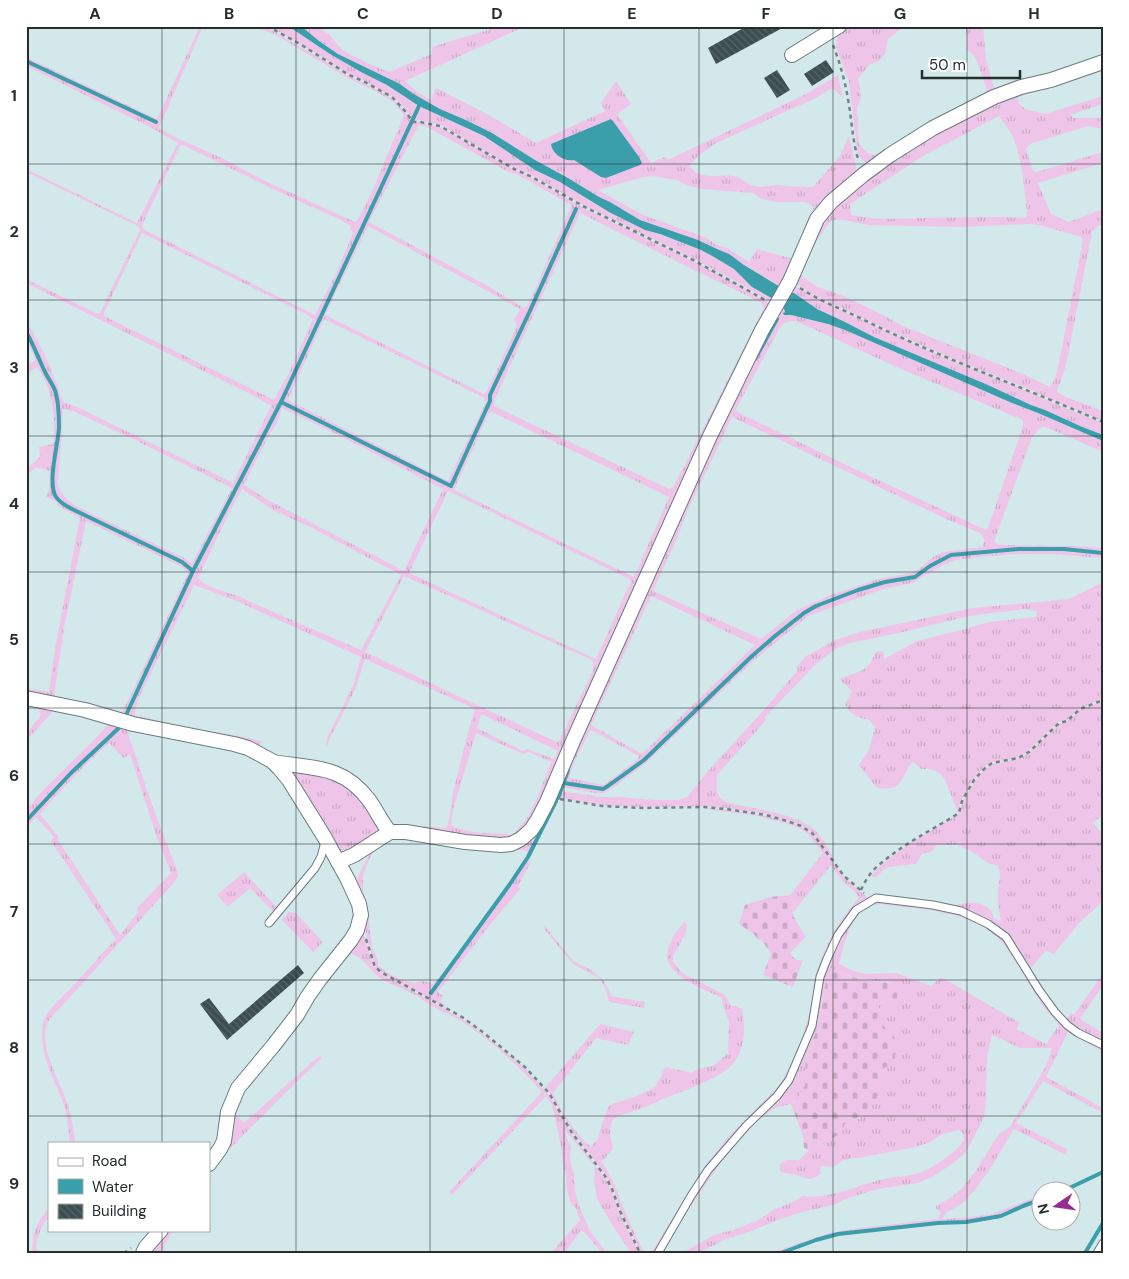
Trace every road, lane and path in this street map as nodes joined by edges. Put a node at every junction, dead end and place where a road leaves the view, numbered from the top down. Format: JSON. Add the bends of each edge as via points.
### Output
{"nodes":[{"id":1,"x":266,"y":26,"type":"edge"},
{"id":2,"x":833,"y":30,"type":"edge"},
{"id":3,"x":792,"y":55,"type":"dead end"},
{"id":4,"x":1103,"y":62,"type":"edge"},
{"id":5,"x":863,"y":175,"type":"junction"},
{"id":6,"x":788,"y":284,"type":"junction"},
{"id":7,"x":776,"y":305,"type":"junction"},
{"id":8,"x":1103,"y":422,"type":"edge"},
{"id":9,"x":26,"y":698,"type":"edge"},
{"id":10,"x":1103,"y":700,"type":"edge"},
{"id":11,"x":272,"y":762,"type":"junction"},
{"id":12,"x":549,"y":797,"type":"junction"},
{"id":13,"x":390,"y":832,"type":"junction"},
{"id":14,"x":326,"y":838,"type":"junction"},
{"id":15,"x":338,"y":862,"type":"junction"},
{"id":16,"x":861,"y":890,"type":"junction"},
{"id":17,"x":871,"y":900,"type":"junction"},
{"id":18,"x":269,"y":923,"type":"dead end"},
{"id":19,"x":366,"y":939,"type":"dead end"},
{"id":20,"x":1103,"y":1046,"type":"edge"},
{"id":21,"x":210,"y":1163,"type":"edge"},
{"id":22,"x":159,"y":1232,"type":"edge"},
{"id":23,"x":1103,"y":1243,"type":"edge"},
{"id":24,"x":143,"y":1253,"type":"edge"},
{"id":25,"x":640,"y":1253,"type":"edge"},
{"id":26,"x":658,"y":1253,"type":"edge"},
{"id":27,"x":1097,"y":1253,"type":"edge"}],
"edges":[{"from":1,"to":7,"type":"path","via":[[392,97],[413,122],[440,126],[582,206]]},
{"from":2,"to":3,"type":"street"},
{"from":2,"to":5,"type":"path","via":[[854,147]]},
{"from":4,"to":5,"type":"street","via":[[994,97],[933,128]]},
{"from":5,"to":6,"type":"street","via":[[831,202],[817,219]]},
{"from":6,"to":7,"type":"street"},
{"from":6,"to":8,"type":"path","via":[[946,357]]},
{"from":7,"to":12,"type":"street","via":[[710,436]]},
{"from":9,"to":11,"type":"street","via":[[234,744]]},
{"from":10,"to":16,"type":"path","via":[[1080,709],[1059,723],[1029,752],[1018,758],[992,763],[984,769],[962,801],[959,813],[879,865]]},
{"from":11,"to":13,"type":"street","via":[[318,768],[349,780],[370,802]]},
{"from":11,"to":14,"type":"street","via":[[289,780]]},
{"from":12,"to":13,"type":"street","via":[[531,830],[510,844],[464,842]]},
{"from":12,"to":16,"type":"path","via":[[602,806],[726,809],[787,821],[813,834],[844,876]]},
{"from":13,"to":15,"type":"street"},
{"from":14,"to":15,"type":"street"},
{"from":14,"to":18,"type":"lane","via":[[322,857],[315,868]]},
{"from":15,"to":21,"type":"street","via":[[359,904],[361,915],[357,930],[273,1046],[238,1088],[228,1112],[224,1141]]},
{"from":16,"to":17,"type":"path"},
{"from":17,"to":20,"type":"lane","via":[[933,905],[961,911],[988,924],[1006,937],[1039,990],[1067,1025]]},
{"from":17,"to":26,"type":"lane","via":[[856,910],[838,935],[827,959],[820,977],[812,1026],[789,1080],[708,1170]]},
{"from":19,"to":25,"type":"path","via":[[375,967],[462,1017],[525,1067],[549,1093],[572,1133],[605,1176]]},
{"from":22,"to":24,"type":"street"},
{"from":23,"to":27,"type":"lane"}]}
